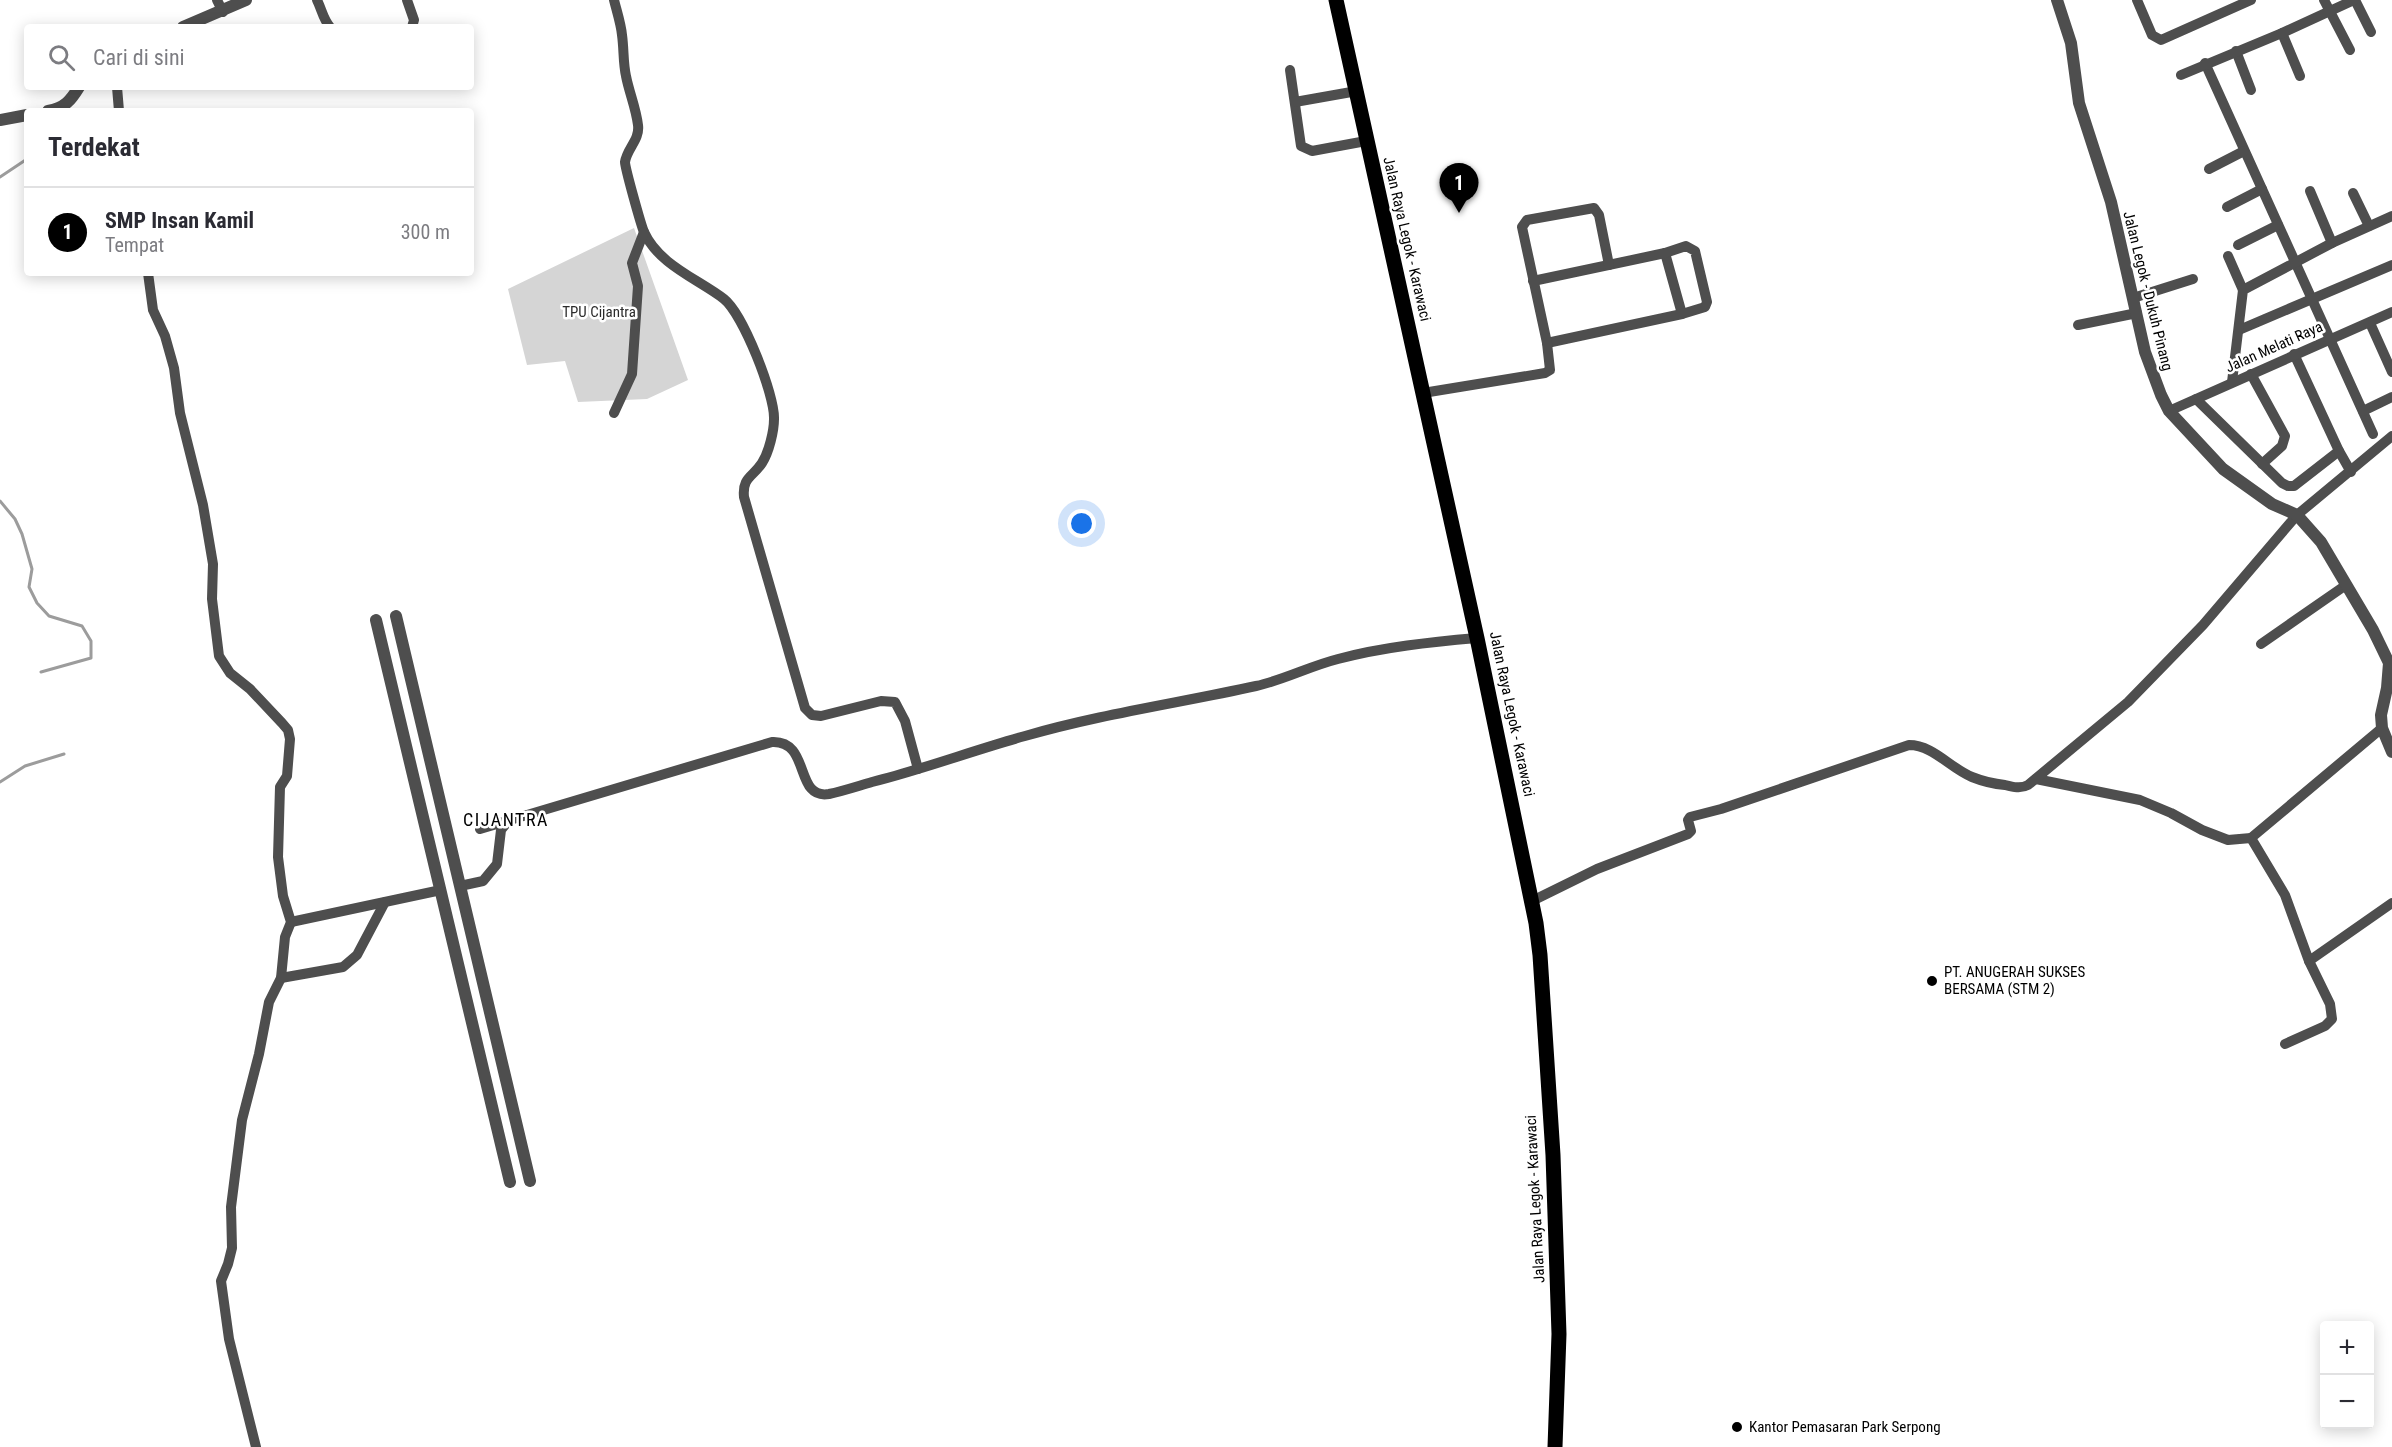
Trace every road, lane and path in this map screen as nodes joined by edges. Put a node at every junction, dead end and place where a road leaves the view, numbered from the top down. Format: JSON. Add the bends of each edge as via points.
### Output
{"nodes":[{"id":1,"x":217,"y":0,"type":"edge"},
{"id":2,"x":246,"y":0,"type":"edge"},
{"id":3,"x":317,"y":0,"type":"edge"},
{"id":4,"x":407,"y":0,"type":"edge"},
{"id":5,"x":614,"y":0,"type":"edge"},
{"id":6,"x":1336,"y":0,"type":"edge"},
{"id":7,"x":2057,"y":0,"type":"edge"},
{"id":8,"x":2251,"y":0,"type":"edge"},
{"id":9,"x":2324,"y":0,"type":"edge"},
{"id":10,"x":2354,"y":0,"type":"edge"},
{"id":11,"x":2141,"y":1,"type":"edge"},
{"id":12,"x":223,"y":12,"type":"junction"},
{"id":13,"x":2330,"y":12,"type":"junction"},
{"id":14,"x":191,"y":24,"type":"edge"},
{"id":15,"x":328,"y":24,"type":"edge"},
{"id":16,"x":413,"y":24,"type":"edge"},
{"id":17,"x":2371,"y":32,"type":"dead end"},
{"id":18,"x":2282,"y":33,"type":"junction"},
{"id":19,"x":2350,"y":50,"type":"dead end"},
{"id":20,"x":2236,"y":51,"type":"junction"},
{"id":21,"x":2205,"y":63,"type":"junction"},
{"id":22,"x":1290,"y":70,"type":"dead end"},
{"id":23,"x":2181,"y":75,"type":"dead end"},
{"id":24,"x":2300,"y":76,"type":"dead end"},
{"id":25,"x":77,"y":90,"type":"edge"},
{"id":26,"x":117,"y":90,"type":"edge"},
{"id":27,"x":2251,"y":90,"type":"dead end"},
{"id":28,"x":1357,"y":91,"type":"junction"},
{"id":29,"x":1294,"y":102,"type":"junction"},
{"id":30,"x":55,"y":108,"type":"edge"},
{"id":31,"x":119,"y":108,"type":"edge"},
{"id":32,"x":24,"y":116,"type":"edge"},
{"id":33,"x":0,"y":120,"type":"edge"},
{"id":34,"x":1366,"y":141,"type":"junction"},
{"id":35,"x":2244,"y":151,"type":"junction"},
{"id":36,"x":2209,"y":169,"type":"dead end"},
{"id":37,"x":2262,"y":189,"type":"junction"},
{"id":38,"x":2310,"y":191,"type":"dead end"},
{"id":39,"x":2353,"y":193,"type":"dead end"},
{"id":40,"x":2227,"y":207,"type":"dead end"},
{"id":41,"x":2392,"y":216,"type":"edge"},
{"id":42,"x":2278,"y":225,"type":"junction"},
{"id":43,"x":2369,"y":226,"type":"junction"},
{"id":44,"x":644,"y":232,"type":"junction"},
{"id":45,"x":2332,"y":243,"type":"junction"},
{"id":46,"x":2238,"y":245,"type":"dead end"},
{"id":47,"x":1665,"y":254,"type":"junction"},
{"id":48,"x":2228,"y":255,"type":"dead end"},
{"id":49,"x":2295,"y":261,"type":"junction"},
{"id":50,"x":1609,"y":265,"type":"junction"},
{"id":51,"x":2392,"y":265,"type":"edge"},
{"id":52,"x":148,"y":276,"type":"edge"},
{"id":53,"x":2193,"y":279,"type":"dead end"},
{"id":54,"x":1533,"y":281,"type":"junction"},
{"id":55,"x":2242,"y":290,"type":"junction"},
{"id":56,"x":2133,"y":298,"type":"junction"},
{"id":57,"x":2312,"y":299,"type":"junction"},
{"id":58,"x":2392,"y":312,"type":"edge"},
{"id":59,"x":2137,"y":313,"type":"junction"},
{"id":60,"x":1682,"y":314,"type":"junction"},
{"id":61,"x":2370,"y":323,"type":"junction"},
{"id":62,"x":2078,"y":325,"type":"dead end"},
{"id":63,"x":2238,"y":330,"type":"junction"},
{"id":64,"x":2331,"y":338,"type":"junction"},
{"id":65,"x":1547,"y":343,"type":"junction"},
{"id":66,"x":2295,"y":354,"type":"junction"},
{"id":67,"x":2392,"y":372,"type":"edge"},
{"id":68,"x":2251,"y":374,"type":"junction"},
{"id":69,"x":2232,"y":382,"type":"junction"},
{"id":70,"x":1423,"y":393,"type":"junction"},
{"id":71,"x":2392,"y":397,"type":"edge"},
{"id":72,"x":2196,"y":399,"type":"junction"},
{"id":73,"x":2169,"y":411,"type":"junction"},
{"id":74,"x":2363,"y":411,"type":"junction"},
{"id":75,"x":614,"y":412,"type":"dead end"},
{"id":76,"x":2373,"y":434,"type":"dead end"},
{"id":77,"x":2392,"y":436,"type":"edge"},
{"id":78,"x":2339,"y":451,"type":"junction"},
{"id":79,"x":2262,"y":464,"type":"junction"},
{"id":80,"x":2350,"y":472,"type":"junction"},
{"id":81,"x":2297,"y":515,"type":"junction"},
{"id":82,"x":2346,"y":585,"type":"junction"},
{"id":83,"x":396,"y":616,"type":"dead end"},
{"id":84,"x":376,"y":620,"type":"dead end"},
{"id":85,"x":1477,"y":638,"type":"junction"},
{"id":86,"x":2260,"y":644,"type":"dead end"},
{"id":87,"x":2382,"y":728,"type":"junction"},
{"id":88,"x":2392,"y":752,"type":"edge"},
{"id":89,"x":430,"y":762,"type":"junction"},
{"id":90,"x":411,"y":766,"type":"junction"},
{"id":91,"x":918,"y":769,"type":"junction"},
{"id":92,"x":2036,"y":779,"type":"junction"},
{"id":93,"x":509,"y":820,"type":"junction"},
{"id":94,"x":480,"y":829,"type":"dead end"},
{"id":95,"x":2251,"y":838,"type":"junction"},
{"id":96,"x":460,"y":886,"type":"junction"},
{"id":97,"x":441,"y":890,"type":"junction"},
{"id":98,"x":1532,"y":901,"type":"junction"},
{"id":99,"x":385,"y":902,"type":"junction"},
{"id":100,"x":2392,"y":903,"type":"edge"},
{"id":101,"x":291,"y":922,"type":"junction"},
{"id":102,"x":2309,"y":961,"type":"junction"},
{"id":103,"x":478,"y":962,"type":"junction"},
{"id":104,"x":459,"y":967,"type":"junction"},
{"id":105,"x":282,"y":978,"type":"junction"},
{"id":106,"x":2285,"y":1044,"type":"dead end"},
{"id":107,"x":530,"y":1181,"type":"dead end"},
{"id":108,"x":510,"y":1182,"type":"dead end"},
{"id":109,"x":256,"y":1447,"type":"edge"},
{"id":110,"x":1555,"y":1447,"type":"edge"}],
"edges":[{"from":1,"to":12,"type":"street"},
{"from":2,"to":12,"type":"street"},
{"from":3,"to":15,"type":"street"},
{"from":4,"to":16,"type":"street"},
{"from":5,"to":44,"type":"street","via":[[638,125],[638,138],[627,155],[625,167]]},
{"from":6,"to":28,"type":"main road","name":"Jalan Raya Legok - Karawaci"},
{"from":7,"to":56,"type":"street","name":"Jalan Legok - Dukuh Pinang","via":[[2071,43],[2079,103],[2110,202]]},
{"from":8,"to":11,"type":"street","via":[[2162,40],[2152,35]]},
{"from":9,"to":13,"type":"street"},
{"from":10,"to":13,"type":"street"},
{"from":10,"to":17,"type":"street"},
{"from":12,"to":14,"type":"street"},
{"from":13,"to":18,"type":"street"},
{"from":13,"to":19,"type":"street"},
{"from":18,"to":20,"type":"street"},
{"from":18,"to":24,"type":"street"},
{"from":20,"to":21,"type":"street"},
{"from":20,"to":27,"type":"street"},
{"from":21,"to":23,"type":"street"},
{"from":21,"to":35,"type":"street"},
{"from":22,"to":29,"type":"street"},
{"from":25,"to":30,"type":"street","via":[[69,102]]},
{"from":26,"to":31,"type":"street"},
{"from":28,"to":29,"type":"street"},
{"from":28,"to":34,"type":"main road","name":"Jalan Raya Legok - Karawaci"},
{"from":29,"to":34,"type":"street","via":[[1300,142],[1306,150]]},
{"from":32,"to":33,"type":"street"},
{"from":34,"to":70,"type":"main road","name":"Jalan Raya Legok - Karawaci"},
{"from":35,"to":36,"type":"street"},
{"from":35,"to":37,"type":"street"},
{"from":37,"to":40,"type":"street"},
{"from":37,"to":42,"type":"street"},
{"from":38,"to":45,"type":"street"},
{"from":39,"to":43,"type":"street"},
{"from":41,"to":43,"type":"street"},
{"from":42,"to":46,"type":"street"},
{"from":42,"to":49,"type":"street"},
{"from":43,"to":45,"type":"street"},
{"from":44,"to":75,"type":"street","via":[[633,263],[638,286],[632,374]]},
{"from":44,"to":91,"type":"street","via":[[676,267],[732,307],[771,398],[774,419],[765,457],[745,481],[744,496],[805,708],[812,715],[821,716],[882,701],[895,702]]},
{"from":45,"to":49,"type":"street"},
{"from":47,"to":50,"type":"street"},
{"from":47,"to":60,"type":"street"},
{"from":47,"to":60,"type":"street","via":[[1686,246],[1695,251],[1706,305]]},
{"from":48,"to":55,"type":"street"},
{"from":49,"to":55,"type":"street"},
{"from":49,"to":57,"type":"street"},
{"from":50,"to":54,"type":"street"},
{"from":50,"to":54,"type":"street","via":[[1599,215],[1594,208],[1527,220],[1522,227]]},
{"from":51,"to":57,"type":"street"},
{"from":52,"to":101,"type":"street","via":[[153,310],[174,368],[180,413],[203,505],[213,564],[212,599],[219,656],[230,674],[250,689],[288,730],[290,739],[287,776],[280,788],[278,857]]},
{"from":53,"to":56,"type":"street"},
{"from":54,"to":65,"type":"street"},
{"from":55,"to":63,"type":"street"},
{"from":56,"to":59,"type":"street","name":"Jalan Legok - Dukuh Pinang"},
{"from":57,"to":63,"type":"street"},
{"from":57,"to":64,"type":"street"},
{"from":58,"to":61,"type":"street","name":"Jalan Melati Raya"},
{"from":59,"to":62,"type":"street"},
{"from":59,"to":73,"type":"street","name":"Jalan Legok - Dukuh Pinang","via":[[2153,376]]},
{"from":60,"to":65,"type":"street"},
{"from":61,"to":64,"type":"street","name":"Jalan Melati Raya"},
{"from":61,"to":67,"type":"street"},
{"from":63,"to":69,"type":"street"},
{"from":64,"to":66,"type":"street","name":"Jalan Melati Raya"},
{"from":64,"to":74,"type":"street"},
{"from":65,"to":70,"type":"street","via":[[1550,370],[1545,373]]},
{"from":66,"to":68,"type":"street","name":"Jalan Melati Raya"},
{"from":66,"to":78,"type":"street"},
{"from":68,"to":69,"type":"street","name":"Jalan Melati Raya"},
{"from":68,"to":79,"type":"street","via":[[2285,436],[2282,446]]},
{"from":69,"to":72,"type":"street","name":"Jalan Melati Raya"},
{"from":70,"to":85,"type":"main road","name":"Jalan Raya Legok - Karawaci"},
{"from":71,"to":74,"type":"street"},
{"from":72,"to":73,"type":"street","name":"Jalan Melati Raya"},
{"from":72,"to":79,"type":"street"},
{"from":73,"to":81,"type":"street","name":"Jalan Legok - Dukuh Pinang","via":[[2223,469],[2272,504]]},
{"from":74,"to":76,"type":"street"},
{"from":77,"to":80,"type":"street"},
{"from":78,"to":79,"type":"street","via":[[2291,486],[2282,483]]},
{"from":78,"to":80,"type":"street"},
{"from":80,"to":81,"type":"street"},
{"from":81,"to":82,"type":"street","name":"Jalan Legok - Dukuh Pinang","via":[[2321,542]]},
{"from":81,"to":92,"type":"street","via":[[2203,625],[2128,702]]},
{"from":82,"to":86,"type":"street"},
{"from":82,"to":87,"type":"street","name":"Jalan Legok - Dukuh Pinang","via":[[2389,663]]},
{"from":83,"to":89,"type":"street"},
{"from":84,"to":90,"type":"street"},
{"from":85,"to":91,"type":"street","via":[[1426,642],[1338,659],[1258,686],[1138,708]]},
{"from":85,"to":98,"type":"main road","name":"Jalan Raya Legok - Karawaci"},
{"from":87,"to":88,"type":"street","name":"Jalan Legok - Dukuh Pinang"},
{"from":87,"to":95,"type":"street"},
{"from":89,"to":90,"type":"street"},
{"from":89,"to":96,"type":"street"},
{"from":90,"to":97,"type":"street"},
{"from":91,"to":93,"type":"street","via":[[820,794],[804,778],[791,747],[772,742]]},
{"from":92,"to":95,"type":"street","via":[[2140,800],[2228,840]]},
{"from":92,"to":98,"type":"street","via":[[2024,787],[1992,783],[1972,777],[1929,749],[1909,745],[1690,817],[1688,834],[1598,869]]},
{"from":93,"to":94,"type":"street"},
{"from":93,"to":96,"type":"street","via":[[501,830],[496,864],[483,880]]},
{"from":95,"to":102,"type":"street","via":[[2285,895]]},
{"from":96,"to":103,"type":"street"},
{"from":97,"to":99,"type":"street"},
{"from":97,"to":104,"type":"street"},
{"from":98,"to":110,"type":"main road","name":"Jalan Raya Legok - Karawaci","via":[[1540,955],[1553,1155],[1559,1334]]},
{"from":99,"to":101,"type":"street"},
{"from":99,"to":105,"type":"street","via":[[357,955],[343,967]]},
{"from":100,"to":102,"type":"street"},
{"from":101,"to":105,"type":"street","via":[[285,937]]},
{"from":102,"to":106,"type":"street","via":[[2330,1004],[2332,1018],[2325,1026]]},
{"from":103,"to":104,"type":"street"},
{"from":103,"to":107,"type":"street"},
{"from":104,"to":108,"type":"street"},
{"from":105,"to":109,"type":"street","via":[[269,1002],[242,1120],[231,1207],[232,1248],[221,1281],[229,1339]]}]}
